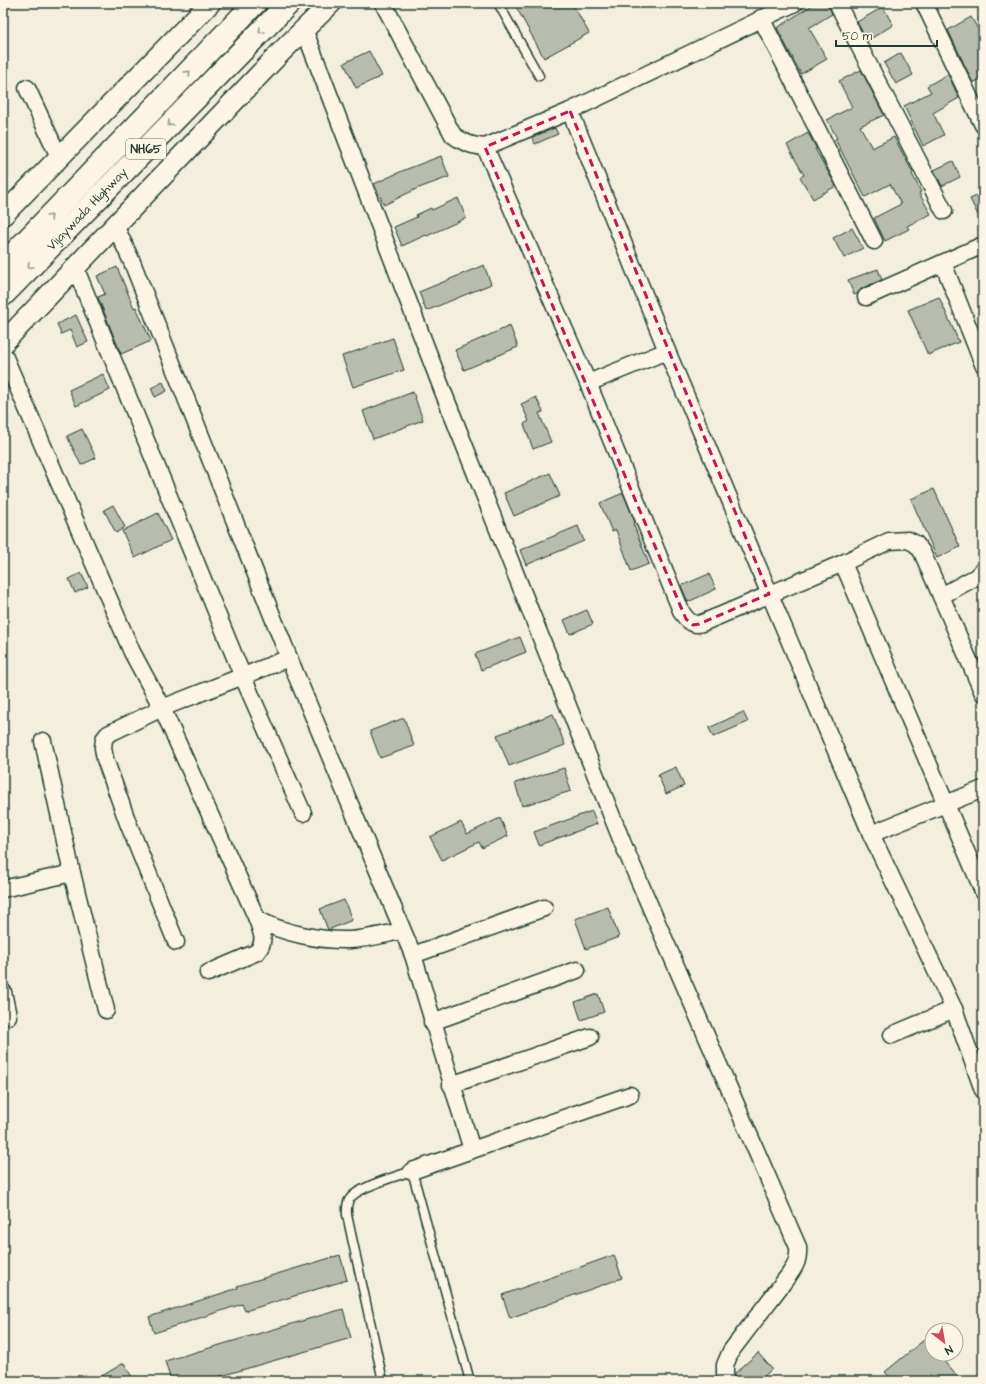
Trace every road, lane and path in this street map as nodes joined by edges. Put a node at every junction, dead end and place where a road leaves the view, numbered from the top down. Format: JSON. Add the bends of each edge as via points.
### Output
{"nodes":[{"id":1,"x":210,"y":3,"type":"edge"},
{"id":2,"x":255,"y":3,"type":"edge"},
{"id":3,"x":289,"y":3,"type":"edge"},
{"id":4,"x":330,"y":3,"type":"edge"},
{"id":5,"x":383,"y":3,"type":"edge"},
{"id":6,"x":498,"y":3,"type":"edge"},
{"id":7,"x":795,"y":3,"type":"edge"},
{"id":8,"x":837,"y":3,"type":"edge"},
{"id":9,"x":924,"y":3,"type":"edge"},
{"id":10,"x":761,"y":18,"type":"junction"},
{"id":11,"x":304,"y":29,"type":"junction"},
{"id":12,"x":539,"y":76,"type":"dead end"},
{"id":13,"x":27,"y":88,"type":"dead end"},
{"id":14,"x":570,"y":111,"type":"junction"},
{"id":15,"x":983,"y":125,"type":"edge"},
{"id":16,"x":485,"y":147,"type":"junction"},
{"id":17,"x":59,"y":157,"type":"junction"},
{"id":18,"x":944,"y":211,"type":"dead end"},
{"id":19,"x":3,"y":215,"type":"edge"},
{"id":20,"x":115,"y":225,"type":"junction"},
{"id":21,"x":874,"y":241,"type":"dead end"},
{"id":22,"x":983,"y":245,"type":"edge"},
{"id":23,"x":943,"y":263,"type":"junction"},
{"id":24,"x":3,"y":265,"type":"edge"},
{"id":25,"x":75,"y":267,"type":"junction"},
{"id":26,"x":3,"y":295,"type":"edge"},
{"id":27,"x":866,"y":297,"type":"dead end"},
{"id":28,"x":3,"y":344,"type":"edge"},
{"id":29,"x":667,"y":351,"type":"junction"},
{"id":30,"x":3,"y":353,"type":"edge"},
{"id":31,"x":983,"y":364,"type":"edge"},
{"id":32,"x":588,"y":383,"type":"junction"},
{"id":33,"x":843,"y":563,"type":"junction"},
{"id":34,"x":983,"y":570,"type":"edge"},
{"id":35,"x":768,"y":594,"type":"junction"},
{"id":36,"x":941,"y":596,"type":"junction"},
{"id":37,"x":289,"y":658,"type":"junction"},
{"id":38,"x":243,"y":677,"type":"junction"},
{"id":39,"x":983,"y":693,"type":"edge"},
{"id":40,"x":162,"y":708,"type":"junction"},
{"id":41,"x":43,"y":741,"type":"dead end"},
{"id":42,"x":983,"y":789,"type":"edge"},
{"id":43,"x":946,"y":804,"type":"junction"},
{"id":44,"x":303,"y":813,"type":"dead end"},
{"id":45,"x":871,"y":834,"type":"junction"},
{"id":46,"x":72,"y":873,"type":"junction"},
{"id":47,"x":3,"y":889,"type":"edge"},
{"id":48,"x":983,"y":891,"type":"edge"},
{"id":49,"x":544,"y":908,"type":"dead end"},
{"id":50,"x":257,"y":919,"type":"junction"},
{"id":51,"x":402,"y":931,"type":"junction"},
{"id":52,"x":176,"y":942,"type":"dead end"},
{"id":53,"x":413,"y":955,"type":"junction"},
{"id":54,"x":577,"y":970,"type":"dead end"},
{"id":55,"x":208,"y":973,"type":"dead end"},
{"id":56,"x":3,"y":992,"type":"edge"},
{"id":57,"x":954,"y":1008,"type":"junction"},
{"id":58,"x":106,"y":1010,"type":"dead end"},
{"id":59,"x":8,"y":1016,"type":"dead end"},
{"id":60,"x":432,"y":1022,"type":"junction"},
{"id":61,"x":892,"y":1035,"type":"dead end"},
{"id":62,"x":590,"y":1037,"type":"dead end"},
{"id":63,"x":451,"y":1085,"type":"junction"},
{"id":64,"x":983,"y":1090,"type":"edge"},
{"id":65,"x":630,"y":1095,"type":"dead end"},
{"id":66,"x":472,"y":1150,"type":"junction"},
{"id":67,"x":412,"y":1171,"type":"junction"},
{"id":68,"x":725,"y":1380,"type":"edge"},
{"id":69,"x":383,"y":1381,"type":"edge"},
{"id":70,"x":470,"y":1381,"type":"edge"}],
"edges":[{"from":1,"to":17,"type":"street"},
{"from":24,"to":2,"type":"highway","name":"Vijaywada Highway","number":"NH65","one_way":true},
{"from":3,"to":26,"type":"highway","name":"Vijaywada Highway","number":"NH65","one_way":true},
{"from":4,"to":11,"type":"street"},
{"from":5,"to":16,"type":"street","via":[[453,136],[463,143]]},
{"from":6,"to":12,"type":"lane"},
{"from":7,"to":10,"type":"street"},
{"from":8,"to":18,"type":"street"},
{"from":9,"to":15,"type":"street"},
{"from":10,"to":14,"type":"street"},
{"from":10,"to":21,"type":"street"},
{"from":11,"to":20,"type":"street"},
{"from":11,"to":68,"type":"street","via":[[444,394],[624,844],[798,1247],[799,1255],[789,1275],[731,1351],[725,1366]]},
{"from":13,"to":17,"type":"street"},
{"from":14,"to":16,"type":"street"},
{"from":14,"to":29,"type":"street"},
{"from":16,"to":32,"type":"street"},
{"from":17,"to":19,"type":"street"},
{"from":20,"to":25,"type":"street"},
{"from":20,"to":37,"type":"street"},
{"from":22,"to":23,"type":"street"},
{"from":23,"to":27,"type":"street"},
{"from":23,"to":31,"type":"street"},
{"from":25,"to":28,"type":"street"},
{"from":25,"to":38,"type":"street"},
{"from":29,"to":32,"type":"street"},
{"from":29,"to":35,"type":"street"},
{"from":30,"to":40,"type":"street","via":[[132,652]]},
{"from":32,"to":35,"type":"street","via":[[686,619],[693,624],[699,624]]},
{"from":33,"to":35,"type":"street"},
{"from":33,"to":36,"type":"street","via":[[889,541],[908,540],[916,544],[922,552]]},
{"from":33,"to":43,"type":"street"},
{"from":34,"to":36,"type":"street","via":[[976,577]]},
{"from":35,"to":45,"type":"street"},
{"from":36,"to":39,"type":"street"},
{"from":37,"to":38,"type":"street"},
{"from":37,"to":51,"type":"street"},
{"from":38,"to":40,"type":"street"},
{"from":38,"to":44,"type":"street"},
{"from":40,"to":50,"type":"street"},
{"from":40,"to":52,"type":"street","via":[[108,734],[104,739],[103,748],[128,823]]},
{"from":41,"to":46,"type":"street"},
{"from":42,"to":43,"type":"street"},
{"from":43,"to":45,"type":"street"},
{"from":43,"to":48,"type":"street"},
{"from":45,"to":57,"type":"street"},
{"from":46,"to":47,"type":"street"},
{"from":46,"to":58,"type":"street"},
{"from":49,"to":53,"type":"street"},
{"from":50,"to":51,"type":"street","via":[[282,929],[319,938],[351,940]]},
{"from":50,"to":55,"type":"street","via":[[263,939],[262,946],[257,952]]},
{"from":51,"to":53,"type":"street"},
{"from":53,"to":60,"type":"street"},
{"from":54,"to":60,"type":"street"},
{"from":56,"to":59,"type":"street"},
{"from":57,"to":61,"type":"street"},
{"from":57,"to":64,"type":"street"},
{"from":60,"to":63,"type":"street"},
{"from":62,"to":63,"type":"street"},
{"from":63,"to":66,"type":"street"},
{"from":65,"to":66,"type":"street"},
{"from":66,"to":67,"type":"street"},
{"from":67,"to":69,"type":"lane","via":[[363,1188],[354,1194],[346,1208]]},
{"from":67,"to":70,"type":"lane"}]}
